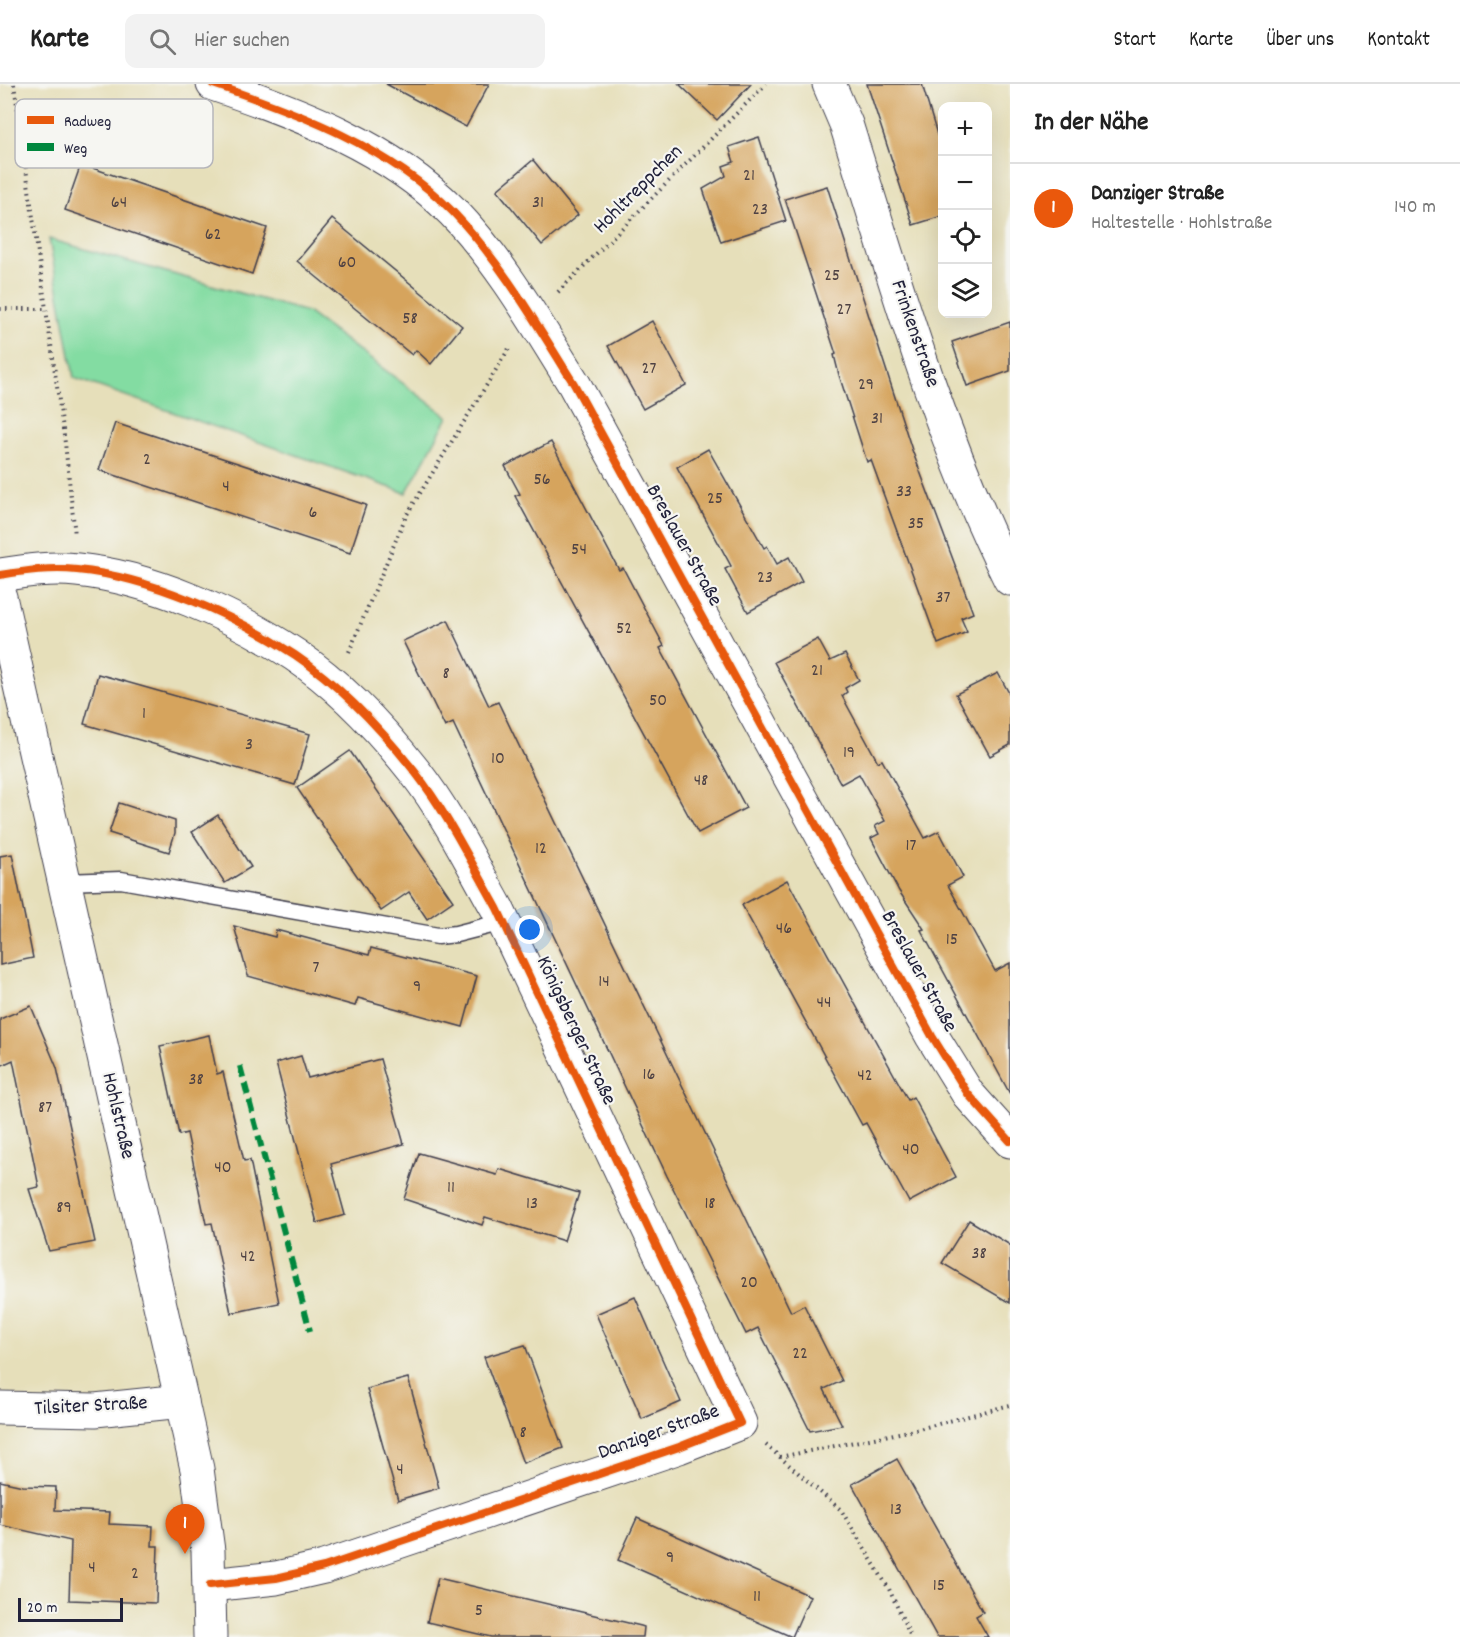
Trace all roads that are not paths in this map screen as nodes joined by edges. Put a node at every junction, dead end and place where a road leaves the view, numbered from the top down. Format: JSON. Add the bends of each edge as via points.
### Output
{"nodes":[{"id":1,"x":213,"y":84,"type":"edge"},
{"id":2,"x":829,"y":84,"type":"edge"},
{"id":3,"x":0,"y":575,"type":"edge"},
{"id":4,"x":1010,"y":579,"type":"edge"},
{"id":5,"x":0,"y":597,"type":"edge"},
{"id":6,"x":65,"y":882,"type":"junction"},
{"id":7,"x":503,"y":922,"type":"junction"},
{"id":8,"x":1010,"y":1141,"type":"edge"},
{"id":9,"x":182,"y":1401,"type":"junction"},
{"id":10,"x":0,"y":1408,"type":"edge"},
{"id":11,"x":740,"y":1423,"type":"joint"},
{"id":12,"x":210,"y":1585,"type":"junction"},
{"id":13,"x":210,"y":1637,"type":"edge"}],
"edges":[{"from":1,"to":8,"type":"street","name":"Breslauer Straße","via":[[323,126],[372,150],[419,182],[476,238],[531,314],[574,384],[932,1036],[968,1094]]},
{"from":2,"to":4,"type":"street","name":"Frinkenstraße","via":[[846,124],[956,459]]},
{"from":3,"to":7,"type":"street","name":"Königsberger Straße","via":[[77,570],[136,582],[192,601],[295,655],[335,686],[379,729],[416,774],[454,831]]},
{"from":5,"to":6,"type":"street","name":"Hohlstraße"},
{"from":6,"to":7,"type":"lane","via":[[121,880],[438,936]]},
{"from":6,"to":9,"type":"street","name":"Hohlstraße"},
{"from":7,"to":11,"type":"street","name":"Königsberger Straße"},
{"from":9,"to":10,"type":"street","name":"Tilsiter Straße","via":[[95,1410]]},
{"from":9,"to":12,"type":"street","name":"Hohlstraße","via":[[203,1506]]},
{"from":11,"to":12,"type":"street","name":"Danziger Straße","via":[[324,1567],[276,1578]]},
{"from":12,"to":13,"type":"street","name":"Hohlstraße"}]}
